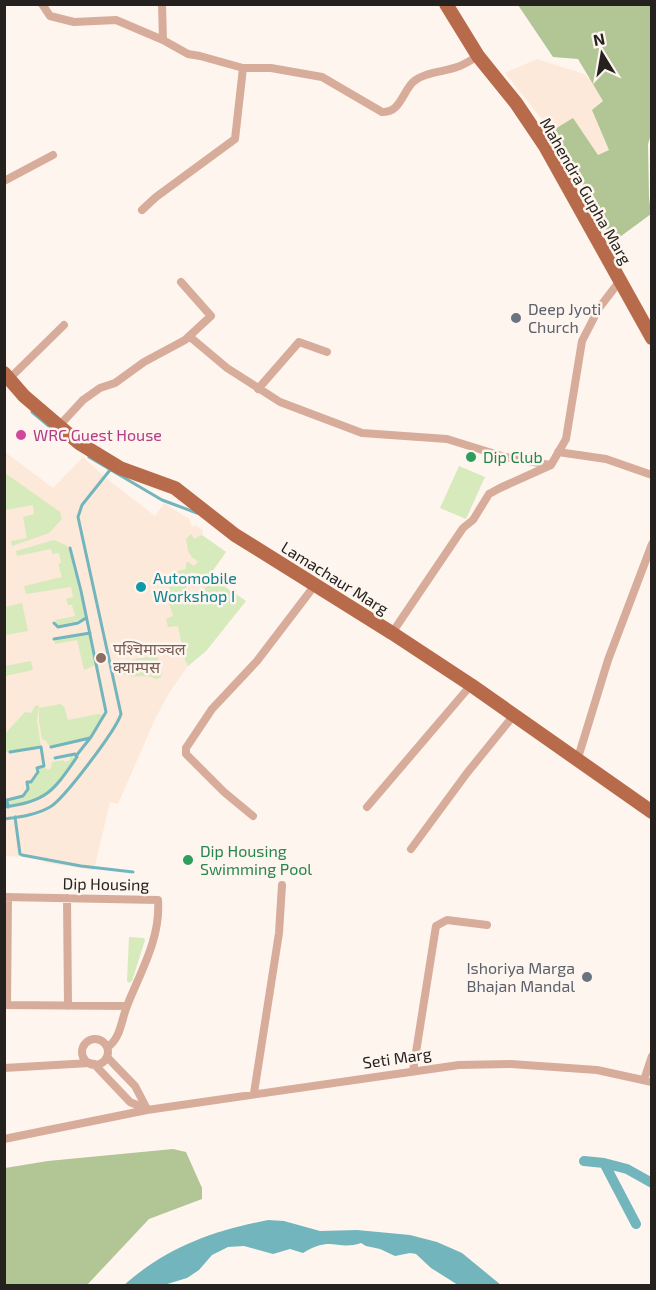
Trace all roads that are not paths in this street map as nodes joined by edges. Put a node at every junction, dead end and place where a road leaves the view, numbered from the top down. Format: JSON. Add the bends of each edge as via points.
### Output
{"nodes":[{"id":1,"x":42,"y":4,"type":"edge"},
{"id":2,"x":162,"y":4,"type":"edge"},
{"id":3,"x":446,"y":4,"type":"edge"},
{"id":4,"x":163,"y":40,"type":"junction"},
{"id":5,"x":478,"y":56,"type":"junction"},
{"id":6,"x":243,"y":68,"type":"junction"},
{"id":7,"x":53,"y":155,"type":"dead end"},
{"id":8,"x":4,"y":181,"type":"edge"},
{"id":9,"x":142,"y":210,"type":"dead end"},
{"id":10,"x":181,"y":282,"type":"dead end"},
{"id":11,"x":619,"y":282,"type":"junction"},
{"id":12,"x":64,"y":325,"type":"dead end"},
{"id":13,"x":189,"y":336,"type":"junction"},
{"id":14,"x":651,"y":338,"type":"edge"},
{"id":15,"x":327,"y":352,"type":"dead end"},
{"id":16,"x":7,"y":376,"type":"edge"},
{"id":17,"x":258,"y":389,"type":"junction"},
{"id":18,"x":58,"y":426,"type":"junction"},
{"id":19,"x":558,"y":452,"type":"junction"},
{"id":20,"x":551,"y":465,"type":"junction"},
{"id":21,"x":651,"y":475,"type":"edge"},
{"id":22,"x":651,"y":544,"type":"edge"},
{"id":23,"x":315,"y":585,"type":"junction"},
{"id":24,"x":392,"y":633,"type":"junction"},
{"id":25,"x":471,"y":685,"type":"junction"},
{"id":26,"x":514,"y":715,"type":"junction"},
{"id":27,"x":577,"y":760,"type":"junction"},
{"id":28,"x":367,"y":807,"type":"dead end"},
{"id":29,"x":651,"y":812,"type":"edge"},
{"id":30,"x":253,"y":816,"type":"dead end"},
{"id":31,"x":411,"y":849,"type":"dead end"},
{"id":32,"x":282,"y":885,"type":"dead end"},
{"id":33,"x":6,"y":897,"type":"edge"},
{"id":34,"x":68,"y":898,"type":"junction"},
{"id":35,"x":487,"y":925,"type":"dead end"},
{"id":36,"x":6,"y":1005,"type":"edge"},
{"id":37,"x":68,"y":1006,"type":"junction"},
{"id":38,"x":127,"y":1006,"type":"junction"},
{"id":39,"x":108,"y":1047,"type":"junction"},
{"id":40,"x":651,"y":1056,"type":"edge"},
{"id":41,"x":107,"y":1057,"type":"junction"},
{"id":42,"x":92,"y":1064,"type":"junction"},
{"id":43,"x":4,"y":1068,"type":"edge"},
{"id":44,"x":413,"y":1071,"type":"junction"},
{"id":45,"x":648,"y":1081,"type":"edge"},
{"id":46,"x":254,"y":1093,"type":"junction"},
{"id":47,"x":147,"y":1110,"type":"junction"},
{"id":48,"x":4,"y":1139,"type":"edge"}],
"edges":[{"from":1,"to":4,"type":"street","via":[[50,16],[74,22],[116,20]]},
{"from":2,"to":4,"type":"street"},
{"from":3,"to":5,"type":"main road","name":"Mahendra Gupha Marg"},
{"from":4,"to":6,"type":"street","via":[[188,54]]},
{"from":5,"to":6,"type":"street","via":[[459,67],[418,78],[389,112],[382,112],[322,77],[271,68]]},
{"from":5,"to":11,"type":"main road","name":"Mahendra Gupha Marg","via":[[545,146]]},
{"from":6,"to":9,"type":"street","via":[[235,139]]},
{"from":7,"to":8,"type":"street"},
{"from":10,"to":13,"type":"street","via":[[211,316]]},
{"from":11,"to":14,"type":"main road","name":"Mahendra Gupha Marg"},
{"from":11,"to":19,"type":"street","via":[[599,308],[582,342],[566,439]]},
{"from":12,"to":16,"type":"street"},
{"from":13,"to":17,"type":"street"},
{"from":13,"to":18,"type":"street","via":[[115,383],[100,388]]},
{"from":15,"to":17,"type":"street","via":[[299,342]]},
{"from":16,"to":18,"type":"main road","name":"Lamachaur Marg"},
{"from":17,"to":20,"type":"street","via":[[280,402],[362,433],[447,439],[505,457]]},
{"from":18,"to":23,"type":"main road","name":"Lamachaur Marg","via":[[108,461],[175,488],[235,535]]},
{"from":19,"to":20,"type":"street"},
{"from":19,"to":21,"type":"street","via":[[606,459]]},
{"from":20,"to":24,"type":"street","via":[[489,495]]},
{"from":22,"to":27,"type":"street","via":[[608,660]]},
{"from":23,"to":24,"type":"main road","name":"Lamachaur Marg"},
{"from":23,"to":30,"type":"street","via":[[257,661],[212,709],[186,748],[186,754]]},
{"from":24,"to":25,"type":"main road","name":"Lamachaur Marg"},
{"from":25,"to":26,"type":"main road","name":"Lamachaur Marg"},
{"from":25,"to":28,"type":"street"},
{"from":26,"to":27,"type":"main road","name":"Lamachaur Marg"},
{"from":26,"to":31,"type":"street"},
{"from":27,"to":29,"type":"main road","name":"Lamachaur Marg"},
{"from":32,"to":46,"type":"street","via":[[279,933]]},
{"from":33,"to":34,"type":"street","name":"Dip Housing"},
{"from":33,"to":36,"type":"street"},
{"from":34,"to":37,"type":"street"},
{"from":34,"to":38,"type":"street","name":"Dip Housing","via":[[158,900],[155,935]]},
{"from":35,"to":44,"type":"street","via":[[447,920],[436,926]]},
{"from":36,"to":37,"type":"street"},
{"from":37,"to":38,"type":"street"},
{"from":38,"to":39,"type":"street","name":"Dip Housing","via":[[118,1036]]},
{"from":39,"to":41,"type":"street"},
{"from":39,"to":42,"type":"street","via":[[98,1039],[87,1042],[82,1054]]},
{"from":40,"to":45,"type":"street"},
{"from":41,"to":42,"type":"street","via":[[102,1063]]},
{"from":41,"to":47,"type":"street","via":[[135,1086]]},
{"from":42,"to":43,"type":"street"},
{"from":42,"to":47,"type":"street","via":[[130,1102]]},
{"from":44,"to":45,"type":"street","name":"Seti Marg","via":[[511,1064],[597,1070]]},
{"from":44,"to":46,"type":"street","name":"Seti Marg"},
{"from":46,"to":47,"type":"street","name":"Seti Marg"},
{"from":47,"to":48,"type":"street","name":"Seti Marg"}]}
